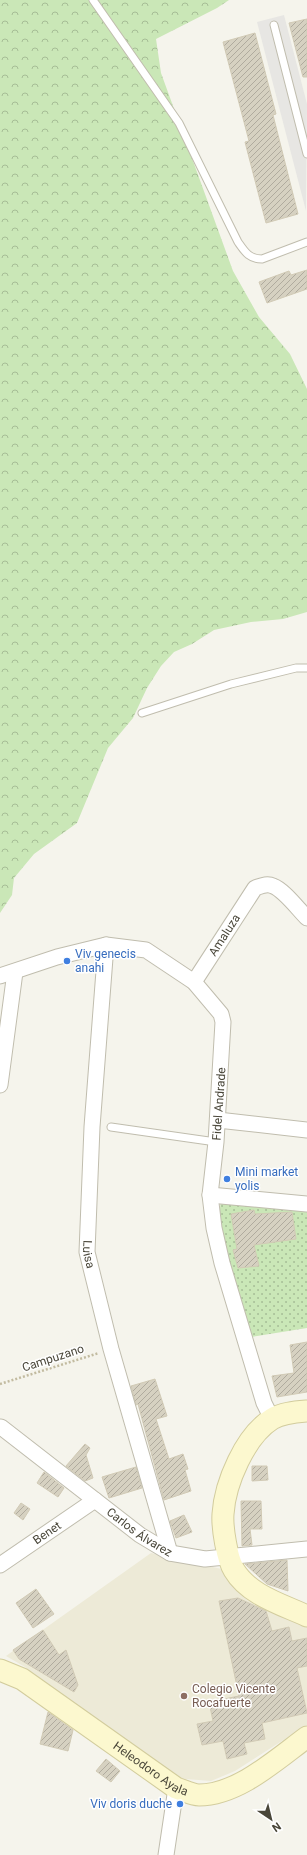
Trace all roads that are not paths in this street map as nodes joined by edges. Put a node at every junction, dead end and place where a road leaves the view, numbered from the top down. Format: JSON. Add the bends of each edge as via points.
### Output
{"nodes":[{"id":1,"x":93,"y":0,"type":"edge"},
{"id":2,"x":274,"y":25,"type":"dead end"},
{"id":3,"x":307,"y":154,"type":"edge"},
{"id":4,"x":307,"y":242,"type":"edge"},
{"id":5,"x":307,"y":668,"type":"edge"},
{"id":6,"x":142,"y":713,"type":"dead end"},
{"id":7,"x":307,"y":918,"type":"edge"},
{"id":8,"x":106,"y":945,"type":"junction"},
{"id":9,"x":15,"y":972,"type":"junction"},
{"id":10,"x":0,"y":976,"type":"edge"},
{"id":11,"x":194,"y":982,"type":"junction"},
{"id":12,"x":0,"y":1085,"type":"edge"},
{"id":13,"x":218,"y":1120,"type":"junction"},
{"id":14,"x":111,"y":1127,"type":"dead end"},
{"id":15,"x":307,"y":1130,"type":"edge"},
{"id":16,"x":216,"y":1142,"type":"junction"},
{"id":17,"x":210,"y":1195,"type":"junction"},
{"id":18,"x":307,"y":1204,"type":"edge"},
{"id":19,"x":307,"y":1411,"type":"edge"},
{"id":20,"x":272,"y":1419,"type":"junction"},
{"id":21,"x":1,"y":1427,"type":"edge"},
{"id":22,"x":95,"y":1500,"type":"junction"},
{"id":23,"x":307,"y":1549,"type":"edge"},
{"id":24,"x":170,"y":1553,"type":"junction"},
{"id":25,"x":228,"y":1558,"type":"junction"},
{"id":26,"x":0,"y":1565,"type":"edge"},
{"id":27,"x":307,"y":1616,"type":"edge"},
{"id":28,"x":0,"y":1670,"type":"edge"},
{"id":29,"x":307,"y":1737,"type":"edge"},
{"id":30,"x":176,"y":1788,"type":"junction"},
{"id":31,"x":166,"y":1855,"type":"edge"}],
"edges":[{"from":1,"to":4,"type":"lane","via":[[179,123],[238,242],[247,255],[254,259],[262,259]]},
{"from":2,"to":3,"type":"lane"},
{"from":5,"to":6,"type":"lane","via":[[296,668],[231,684]]},
{"from":7,"to":11,"type":"street","name":"Amaluza","via":[[272,885],[255,888]]},
{"from":8,"to":9,"type":"street","name":"Fidel Andrade","via":[[57,957]]},
{"from":8,"to":11,"type":"street","name":"Fidel Andrade","via":[[146,950]]},
{"from":8,"to":24,"type":"street","name":"Luisa","via":[[86,1244],[111,1349]]},
{"from":9,"to":10,"type":"street","name":"Fidel Andrade"},
{"from":9,"to":12,"type":"street"},
{"from":11,"to":13,"type":"street","name":"Fidel Andrade","via":[[223,1018]]},
{"from":13,"to":15,"type":"street"},
{"from":13,"to":16,"type":"street","name":"Fidel Andrade"},
{"from":14,"to":16,"type":"lane"},
{"from":16,"to":17,"type":"street","name":"Fidel Andrade"},
{"from":17,"to":18,"type":"street"},
{"from":17,"to":20,"type":"street","name":"Fidel Andrade","via":[[222,1263],[264,1403]]},
{"from":19,"to":20,"type":"street","via":[[287,1413]]},
{"from":20,"to":25,"type":"street","via":[[257,1432],[238,1461],[229,1486],[223,1514]]},
{"from":21,"to":22,"type":"street","name":"Carlos Álvarez"},
{"from":22,"to":24,"type":"street","name":"Carlos Álvarez","via":[[140,1535]]},
{"from":22,"to":26,"type":"street","name":"Benet"},
{"from":23,"to":25,"type":"street","name":"Carlos Álvarez"},
{"from":24,"to":25,"type":"street","name":"Carlos Álvarez","via":[[205,1559]]},
{"from":25,"to":27,"type":"street","via":[[246,1586]]},
{"from":28,"to":30,"type":"street","name":"Heleodoro Ayala","via":[[22,1679]]},
{"from":29,"to":30,"type":"street","name":"Heleodoro Ayala","via":[[253,1776],[226,1790],[199,1795]]},
{"from":30,"to":31,"type":"street"}]}
